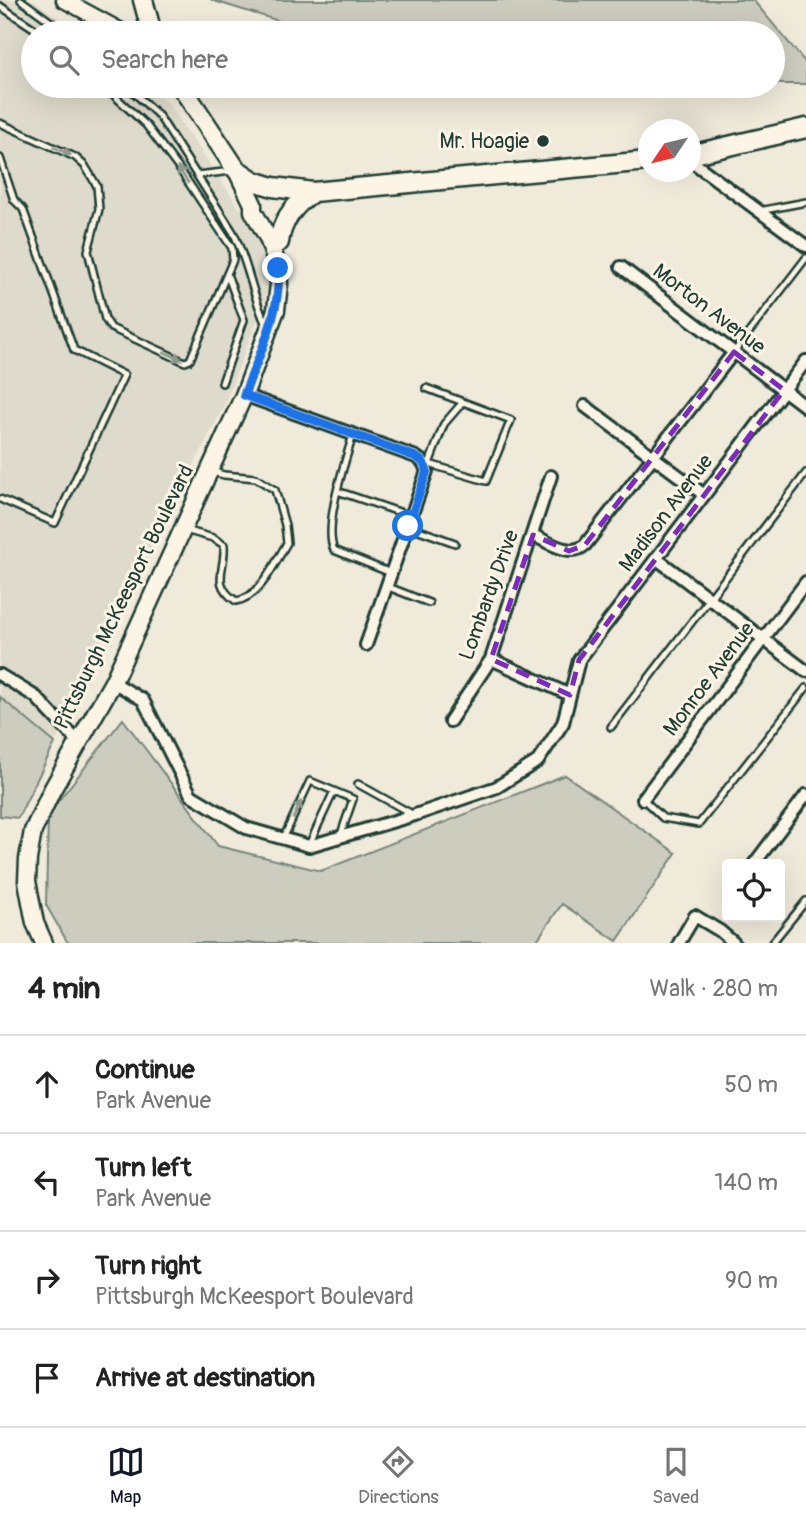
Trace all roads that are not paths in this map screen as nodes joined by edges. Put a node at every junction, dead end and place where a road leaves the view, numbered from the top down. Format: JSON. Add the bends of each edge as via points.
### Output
{"nodes":[{"id":1,"x":21,"y":0,"type":"edge"},
{"id":2,"x":64,"y":0,"type":"edge"},
{"id":3,"x":143,"y":0,"type":"edge"},
{"id":4,"x":0,"y":6,"type":"edge"},
{"id":5,"x":23,"y":21,"type":"edge"},
{"id":6,"x":50,"y":21,"type":"edge"},
{"id":7,"x":103,"y":21,"type":"edge"},
{"id":8,"x":149,"y":21,"type":"edge"},
{"id":9,"x":117,"y":98,"type":"edge"},
{"id":10,"x":140,"y":98,"type":"edge"},
{"id":11,"x":189,"y":98,"type":"edge"},
{"id":12,"x":0,"y":123,"type":"edge"},
{"id":13,"x":806,"y":128,"type":"edge"},
{"id":14,"x":701,"y":154,"type":"edge"},
{"id":15,"x":0,"y":158,"type":"edge"},
{"id":16,"x":638,"y":162,"type":"edge"},
{"id":17,"x":701,"y":165,"type":"edge"},
{"id":18,"x":236,"y":169,"type":"junction"},
{"id":19,"x":197,"y":175,"type":"junction"},
{"id":20,"x":313,"y":192,"type":"junction"},
{"id":21,"x":806,"y":202,"type":"edge"},
{"id":22,"x":253,"y":204,"type":"junction"},
{"id":23,"x":760,"y":211,"type":"junction"},
{"id":24,"x":279,"y":242,"type":"junction"},
{"id":25,"x":806,"y":246,"type":"edge"},
{"id":26,"x":806,"y":258,"type":"edge"},
{"id":27,"x":621,"y":267,"type":"dead end"},
{"id":28,"x":228,"y":274,"type":"junction"},
{"id":29,"x":276,"y":310,"type":"junction"},
{"id":30,"x":268,"y":331,"type":"junction"},
{"id":31,"x":734,"y":352,"type":"junction"},
{"id":32,"x":806,"y":361,"type":"edge"},
{"id":33,"x":222,"y":383,"type":"dead end"},
{"id":34,"x":426,"y":388,"type":"dead end"},
{"id":35,"x":784,"y":390,"type":"junction"},
{"id":36,"x":244,"y":395,"type":"junction"},
{"id":37,"x":463,"y":402,"type":"junction"},
{"id":38,"x":585,"y":406,"type":"dead end"},
{"id":39,"x":806,"y":407,"type":"edge"},
{"id":40,"x":353,"y":435,"type":"junction"},
{"id":41,"x":653,"y":457,"type":"junction"},
{"id":42,"x":426,"y":463,"type":"junction"},
{"id":43,"x":210,"y":471,"type":"junction"},
{"id":44,"x":806,"y":473,"type":"edge"},
{"id":45,"x":551,"y":476,"type":"dead end"},
{"id":46,"x":337,"y":491,"type":"junction"},
{"id":47,"x":704,"y":494,"type":"junction"},
{"id":48,"x":0,"y":499,"type":"edge"},
{"id":49,"x":409,"y":521,"type":"junction"},
{"id":50,"x":183,"y":529,"type":"junction"},
{"id":51,"x":533,"y":535,"type":"junction"},
{"id":52,"x":455,"y":543,"type":"dead end"},
{"id":53,"x":657,"y":559,"type":"junction"},
{"id":54,"x":391,"y":573,"type":"junction"},
{"id":55,"x":806,"y":582,"type":"edge"},
{"id":56,"x":386,"y":586,"type":"junction"},
{"id":57,"x":709,"y":599,"type":"junction"},
{"id":58,"x":429,"y":603,"type":"dead end"},
{"id":59,"x":764,"y":638,"type":"junction"},
{"id":60,"x":366,"y":645,"type":"dead end"},
{"id":61,"x":491,"y":659,"type":"junction"},
{"id":62,"x":806,"y":671,"type":"edge"},
{"id":63,"x":0,"y":675,"type":"edge"},
{"id":64,"x":113,"y":682,"type":"junction"},
{"id":65,"x":806,"y":688,"type":"edge"},
{"id":66,"x":570,"y":695,"type":"junction"},
{"id":67,"x":450,"y":721,"type":"dead end"},
{"id":68,"x":611,"y":727,"type":"dead end"},
{"id":69,"x":79,"y":743,"type":"junction"},
{"id":70,"x":358,"y":784,"type":"dead end"},
{"id":71,"x":334,"y":791,"type":"junction"},
{"id":72,"x":806,"y":795,"type":"edge"},
{"id":73,"x":643,"y":799,"type":"joint"},
{"id":74,"x":415,"y":815,"type":"junction"},
{"id":75,"x":339,"y":837,"type":"junction"},
{"id":76,"x":283,"y":839,"type":"junction"},
{"id":77,"x":309,"y":846,"type":"junction"},
{"id":78,"x":758,"y":859,"type":"edge"},
{"id":79,"x":806,"y":901,"type":"edge"},
{"id":80,"x":44,"y":943,"type":"edge"},
{"id":81,"x":679,"y":943,"type":"edge"},
{"id":82,"x":733,"y":943,"type":"edge"},
{"id":83,"x":772,"y":943,"type":"edge"}],
"edges":[{"from":1,"to":6,"type":"lane"},
{"from":2,"to":7,"type":"street"},
{"from":3,"to":8,"type":"main road"},
{"from":4,"to":5,"type":"lane"},
{"from":28,"to":9,"type":"lane","one_way":true,"via":[[232,248],[146,125]]},
{"from":10,"to":19,"type":"lane","via":[[159,116]]},
{"from":11,"to":18,"type":"main road","name":"Pittsburgh McKeesport Boulevard"},
{"from":12,"to":28,"type":"lane","one_way":true,"via":[[75,156],[97,187],[99,209],[88,251],[111,328],[185,362],[190,360]]},
{"from":13,"to":14,"type":"main road"},
{"from":15,"to":48,"type":"lane","via":[[74,350],[124,375],[55,523]]},
{"from":16,"to":20,"type":"main road"},
{"from":17,"to":23,"type":"street"},
{"from":18,"to":19,"type":"lane"},
{"from":18,"to":20,"type":"main road","via":[[273,187]]},
{"from":18,"to":22,"type":"main road","name":"Pittsburgh McKeesport Boulevard"},
{"from":19,"to":30,"type":"lane","via":[[241,248]]},
{"from":20,"to":24,"type":"main road","via":[[289,214]]},
{"from":21,"to":23,"type":"lane"},
{"from":22,"to":24,"type":"main road","name":"Pittsburgh McKeesport Boulevard"},
{"from":22,"to":29,"type":"main road","name":"Pittsburgh McKeesport Boulevard","via":[[278,268]]},
{"from":23,"to":25,"type":"street"},
{"from":24,"to":29,"type":"main road","name":"Pittsburgh McKeesport Boulevard","via":[[286,285]]},
{"from":26,"to":31,"type":"lane"},
{"from":27,"to":31,"type":"street","name":"Morton Avenue"},
{"from":28,"to":33,"type":"lane","via":[[244,320]]},
{"from":29,"to":30,"type":"main road","name":"Pittsburgh McKeesport Boulevard"},
{"from":30,"to":36,"type":"main road","name":"Pittsburgh McKeesport Boulevard"},
{"from":31,"to":35,"type":"street","name":"Morton Avenue"},
{"from":31,"to":41,"type":"street"},
{"from":32,"to":35,"type":"street","name":"Madison Avenue"},
{"from":34,"to":37,"type":"lane"},
{"from":35,"to":39,"type":"street","name":"Morton Avenue"},
{"from":35,"to":47,"type":"street","name":"Madison Avenue"},
{"from":36,"to":40,"type":"street"},
{"from":36,"to":43,"type":"main road","name":"Pittsburgh McKeesport Boulevard"},
{"from":37,"to":42,"type":"lane","via":[[444,424]]},
{"from":37,"to":42,"type":"lane","via":[[511,420],[486,481]]},
{"from":38,"to":41,"type":"street"},
{"from":40,"to":42,"type":"street"},
{"from":40,"to":46,"type":"lane"},
{"from":41,"to":47,"type":"street"},
{"from":41,"to":51,"type":"street","via":[[580,550],[569,551]]},
{"from":42,"to":49,"type":"street"},
{"from":43,"to":50,"type":"main road","name":"Pittsburgh McKeesport Boulevard"},
{"from":43,"to":50,"type":"lane","via":[[256,478],[275,490],[287,543],[256,590],[236,601],[221,586],[224,545]]},
{"from":44,"to":57,"type":"lane"},
{"from":45,"to":51,"type":"street","name":"Lombardy Drive"},
{"from":46,"to":49,"type":"lane"},
{"from":46,"to":54,"type":"lane","via":[[330,542],[334,550]]},
{"from":47,"to":53,"type":"street","name":"Madison Avenue"},
{"from":49,"to":52,"type":"lane"},
{"from":49,"to":54,"type":"street"},
{"from":50,"to":64,"type":"main road","name":"Pittsburgh McKeesport Boulevard"},
{"from":51,"to":61,"type":"street","name":"Lombardy Drive"},
{"from":53,"to":57,"type":"street"},
{"from":53,"to":66,"type":"street","name":"Madison Avenue","via":[[579,660]]},
{"from":54,"to":56,"type":"street"},
{"from":55,"to":59,"type":"street","name":"Monroe Avenue"},
{"from":56,"to":58,"type":"lane"},
{"from":56,"to":60,"type":"street"},
{"from":57,"to":59,"type":"street"},
{"from":57,"to":68,"type":"lane"},
{"from":59,"to":62,"type":"street"},
{"from":59,"to":73,"type":"street","name":"Monroe Avenue"},
{"from":61,"to":66,"type":"street"},
{"from":61,"to":67,"type":"street","name":"Lombardy Drive"},
{"from":63,"to":69,"type":"street","via":[[36,697]]},
{"from":64,"to":69,"type":"main road","name":"Pittsburgh McKeesport Boulevard"},
{"from":64,"to":76,"type":"street","via":[[143,700],[191,795],[247,828]]},
{"from":65,"to":73,"type":"lane","via":[[699,824],[663,818]]},
{"from":66,"to":74,"type":"street","name":"Madison Avenue","via":[[563,723],[538,761],[497,787]]},
{"from":69,"to":80,"type":"main road","name":"Pittsburgh McKeesport Boulevard","via":[[38,820],[28,859],[30,902]]},
{"from":70,"to":74,"type":"lane"},
{"from":71,"to":75,"type":"lane","via":[[353,799]]},
{"from":76,"to":71,"type":"lane","one_way":true,"via":[[310,781]]},
{"from":71,"to":77,"type":"lane"},
{"from":72,"to":78,"type":"street"},
{"from":74,"to":75,"type":"street","name":"Madison Avenue"},
{"from":75,"to":77,"type":"street","name":"Madison Avenue"},
{"from":76,"to":77,"type":"street"},
{"from":79,"to":83,"type":"lane"},
{"from":81,"to":82,"type":"street","via":[[695,915]]}]}
